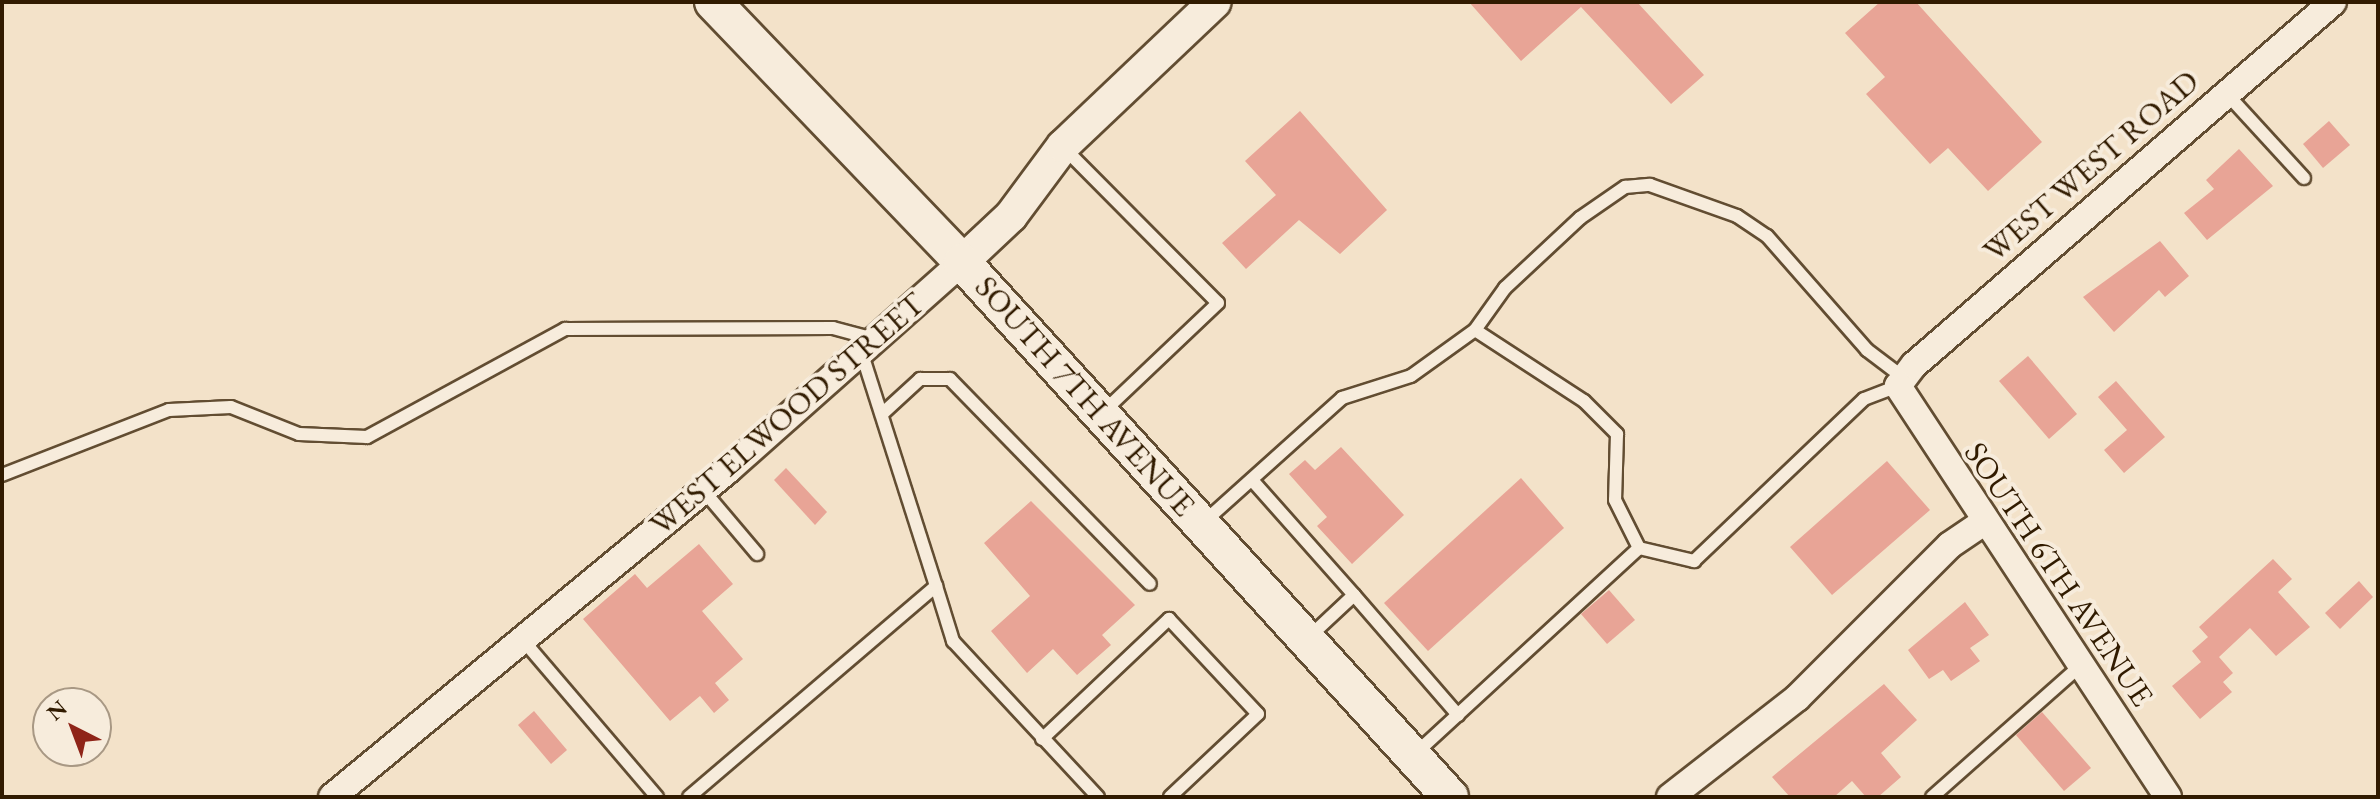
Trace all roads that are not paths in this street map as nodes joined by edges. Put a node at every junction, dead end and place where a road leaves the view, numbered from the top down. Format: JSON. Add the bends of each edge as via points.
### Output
{"nodes":[{"id":1,"x":713,"y":2,"type":"edge"},
{"id":2,"x":1215,"y":2,"type":"edge"},
{"id":3,"x":2333,"y":2,"type":"edge"},
{"id":4,"x":2227,"y":94,"type":"junction"},
{"id":5,"x":1063,"y":146,"type":"junction"},
{"id":6,"x":2304,"y":178,"type":"dead end"},
{"id":7,"x":962,"y":262,"type":"junction"},
{"id":8,"x":1475,"y":330,"type":"junction"},
{"id":9,"x":868,"y":345,"type":"junction"},
{"id":10,"x":1901,"y":382,"type":"junction"},
{"id":11,"x":882,"y":414,"type":"junction"},
{"id":12,"x":1101,"y":414,"type":"junction"},
{"id":13,"x":2,"y":475,"type":"edge"},
{"id":14,"x":1252,"y":480,"type":"junction"},
{"id":15,"x":703,"y":490,"type":"junction"},
{"id":16,"x":1984,"y":522,"type":"junction"},
{"id":17,"x":1202,"y":524,"type":"junction"},
{"id":18,"x":1639,"y":548,"type":"junction"},
{"id":19,"x":757,"y":554,"type":"dead end"},
{"id":20,"x":1150,"y":584,"type":"dead end"},
{"id":21,"x":936,"y":586,"type":"junction"},
{"id":22,"x":1354,"y":595,"type":"junction"},
{"id":23,"x":522,"y":639,"type":"junction"},
{"id":24,"x":1306,"y":639,"type":"junction"},
{"id":25,"x":2080,"y":666,"type":"junction"},
{"id":26,"x":1458,"y":715,"type":"junction"},
{"id":27,"x":1042,"y":739,"type":"junction"},
{"id":28,"x":1413,"y":756,"type":"junction"},
{"id":29,"x":332,"y":797,"type":"edge"},
{"id":30,"x":657,"y":797,"type":"edge"},
{"id":31,"x":689,"y":797,"type":"edge"},
{"id":32,"x":1098,"y":797,"type":"edge"},
{"id":33,"x":1170,"y":797,"type":"edge"},
{"id":34,"x":1450,"y":797,"type":"edge"},
{"id":35,"x":1670,"y":797,"type":"edge"},
{"id":36,"x":1932,"y":797,"type":"edge"},
{"id":37,"x":2168,"y":797,"type":"edge"}],
"edges":[{"from":1,"to":7,"type":"main road","name":"SOUTH 7TH AVENUE"},
{"from":2,"to":5,"type":"street","name":"WEST ELWOOD STREET"},
{"from":3,"to":4,"type":"street","name":"WEST WEST ROAD"},
{"from":4,"to":6,"type":"lane"},
{"from":4,"to":10,"type":"street","name":"WEST WEST ROAD"},
{"from":5,"to":7,"type":"street","name":"WEST ELWOOD STREET","via":[[1011,216]]},
{"from":5,"to":12,"type":"lane","via":[[1218,303]]},
{"from":7,"to":9,"type":"street","name":"WEST ELWOOD STREET"},
{"from":7,"to":12,"type":"main road","name":"SOUTH 7TH AVENUE"},
{"from":8,"to":10,"type":"lane","via":[[1505,288],[1580,218],[1625,187],[1650,185],[1737,216],[1767,236]]},
{"from":8,"to":14,"type":"lane","via":[[1411,376],[1342,398]]},
{"from":8,"to":18,"type":"lane","via":[[1584,401],[1617,434],[1615,500]]},
{"from":9,"to":11,"type":"lane"},
{"from":9,"to":13,"type":"lane","via":[[833,328],[565,329],[367,437],[299,434],[231,407],[169,410]]},
{"from":9,"to":15,"type":"street","name":"WEST ELWOOD STREET"},
{"from":10,"to":16,"type":"street","name":"SOUTH 6TH AVENUE"},
{"from":10,"to":18,"type":"lane","via":[[1864,399],[1694,561]]},
{"from":11,"to":20,"type":"lane","via":[[920,379],[950,379]]},
{"from":11,"to":21,"type":"lane"},
{"from":12,"to":17,"type":"main road","name":"SOUTH 7TH AVENUE"},
{"from":14,"to":17,"type":"lane"},
{"from":14,"to":22,"type":"lane"},
{"from":15,"to":19,"type":"lane"},
{"from":15,"to":23,"type":"street","name":"WEST ELWOOD STREET"},
{"from":16,"to":25,"type":"street","name":"SOUTH 6TH AVENUE"},
{"from":16,"to":35,"type":"street","via":[[1950,545],[1797,698]]},
{"from":17,"to":24,"type":"main road","name":"SOUTH 7TH AVENUE"},
{"from":18,"to":26,"type":"lane"},
{"from":21,"to":27,"type":"lane","via":[[953,641]]},
{"from":21,"to":31,"type":"lane"},
{"from":22,"to":24,"type":"lane"},
{"from":22,"to":26,"type":"lane"},
{"from":23,"to":29,"type":"street","name":"WEST ELWOOD STREET"},
{"from":23,"to":30,"type":"lane"},
{"from":24,"to":28,"type":"main road","name":"SOUTH 7TH AVENUE"},
{"from":25,"to":36,"type":"lane"},
{"from":25,"to":37,"type":"street","name":"SOUTH 6TH AVENUE"},
{"from":26,"to":28,"type":"lane"},
{"from":27,"to":32,"type":"lane"},
{"from":27,"to":33,"type":"lane","via":[[1169,619],[1258,714]]},
{"from":28,"to":34,"type":"main road","name":"SOUTH 7TH AVENUE"}]}
